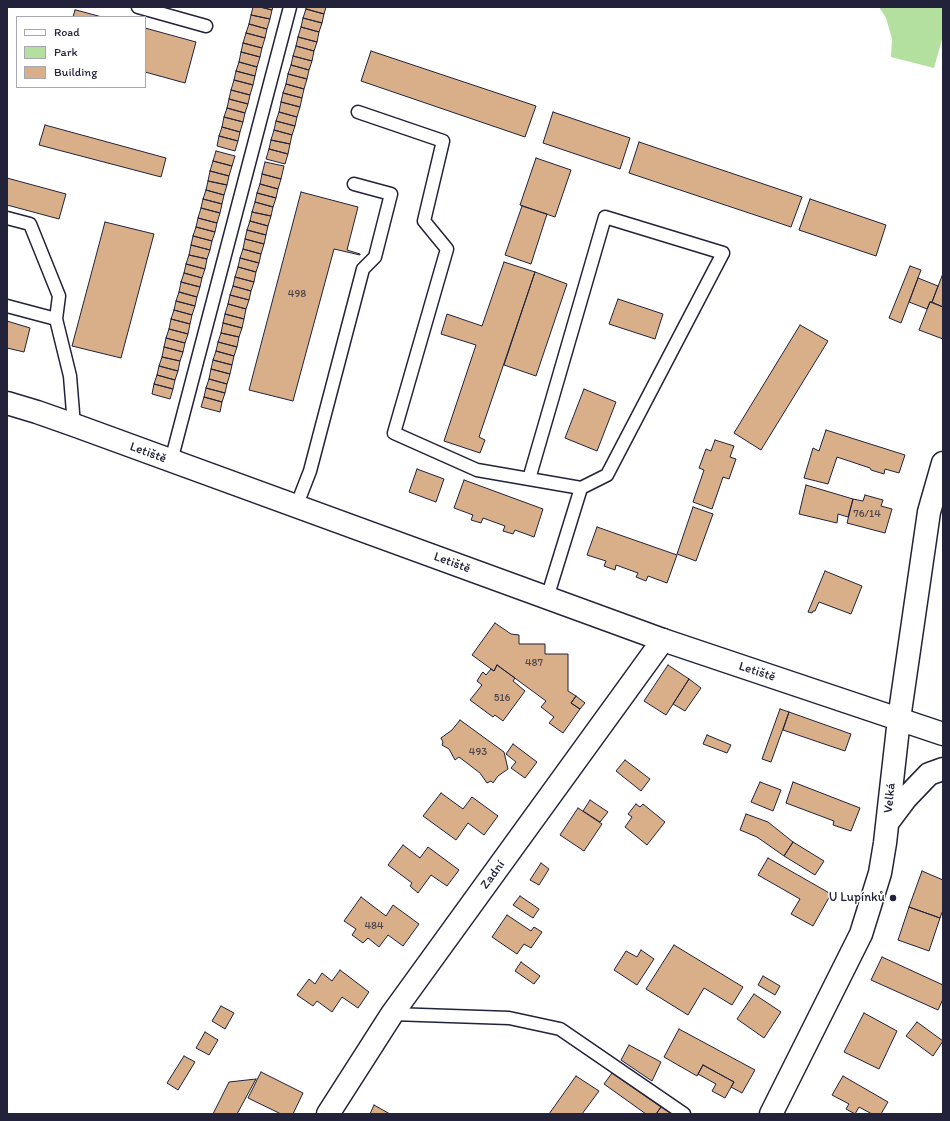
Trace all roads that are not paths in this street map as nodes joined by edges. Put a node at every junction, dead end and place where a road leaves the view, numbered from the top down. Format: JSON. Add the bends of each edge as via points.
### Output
{"nodes":[{"id":1,"x":138,"y":7,"type":"edge"},
{"id":2,"x":290,"y":7,"type":"edge"},
{"id":3,"x":206,"y":26,"type":"dead end"},
{"id":4,"x":358,"y":112,"type":"dead end"},
{"id":5,"x":354,"y":184,"type":"dead end"},
{"id":6,"x":7,"y":218,"type":"edge"},
{"id":7,"x":7,"y":306,"type":"edge"},
{"id":8,"x":56,"y":319,"type":"junction"},
{"id":9,"x":7,"y":404,"type":"edge"},
{"id":10,"x":74,"y":425,"type":"junction"},
{"id":11,"x":171,"y":461,"type":"junction"},
{"id":12,"x":943,"y":463,"type":"edge"},
{"id":13,"x":529,"y":479,"type":"junction"},
{"id":14,"x":580,"y":488,"type":"junction"},
{"id":15,"x":296,"y":507,"type":"junction"},
{"id":16,"x":547,"y":598,"type":"junction"},
{"id":17,"x":663,"y":640,"type":"junction"},
{"id":18,"x":899,"y":719,"type":"junction"},
{"id":19,"x":943,"y":734,"type":"edge"},
{"id":20,"x":943,"y":769,"type":"edge"},
{"id":21,"x":887,"y":823,"type":"junction"},
{"id":22,"x":392,"y":1014,"type":"junction"},
{"id":23,"x":328,"y":1114,"type":"edge"},
{"id":24,"x":684,"y":1114,"type":"edge"},
{"id":25,"x":771,"y":1114,"type":"edge"}],
"edges":[{"from":1,"to":3,"type":"lane"},
{"from":2,"to":11,"type":"lane"},
{"from":4,"to":13,"type":"lane","via":[[444,140],[424,221],[447,249],[394,434],[477,470]]},
{"from":5,"to":15,"type":"lane","via":[[391,194],[375,257],[363,269],[310,471]]},
{"from":6,"to":8,"type":"lane","via":[[30,224],[58,296]]},
{"from":7,"to":8,"type":"lane"},
{"from":8,"to":10,"type":"lane","via":[[70,376]]},
{"from":9,"to":10,"type":"street","name":"Letiště"},
{"from":10,"to":11,"type":"street","name":"Letiště"},
{"from":11,"to":15,"type":"street","name":"Letiště"},
{"from":12,"to":18,"type":"street","name":"Velká","via":[[929,512]]},
{"from":13,"to":14,"type":"lane"},
{"from":13,"to":14,"type":"lane","via":[[605,217],[723,253],[607,475]]},
{"from":14,"to":16,"type":"lane"},
{"from":15,"to":16,"type":"street","name":"Letiště"},
{"from":16,"to":17,"type":"street","name":"Letiště"},
{"from":17,"to":18,"type":"street","name":"Letiště"},
{"from":17,"to":22,"type":"street","name":"Zadní"},
{"from":18,"to":19,"type":"street","name":"Letiště"},
{"from":18,"to":21,"type":"street","name":"Velká"},
{"from":20,"to":21,"type":"street","via":[[929,774]]},
{"from":21,"to":25,"type":"street","name":"Velká","via":[[880,873],[861,934]]},
{"from":22,"to":23,"type":"street","name":"Zadní"},
{"from":22,"to":24,"type":"lane","via":[[509,1018],[560,1029]]}]}
